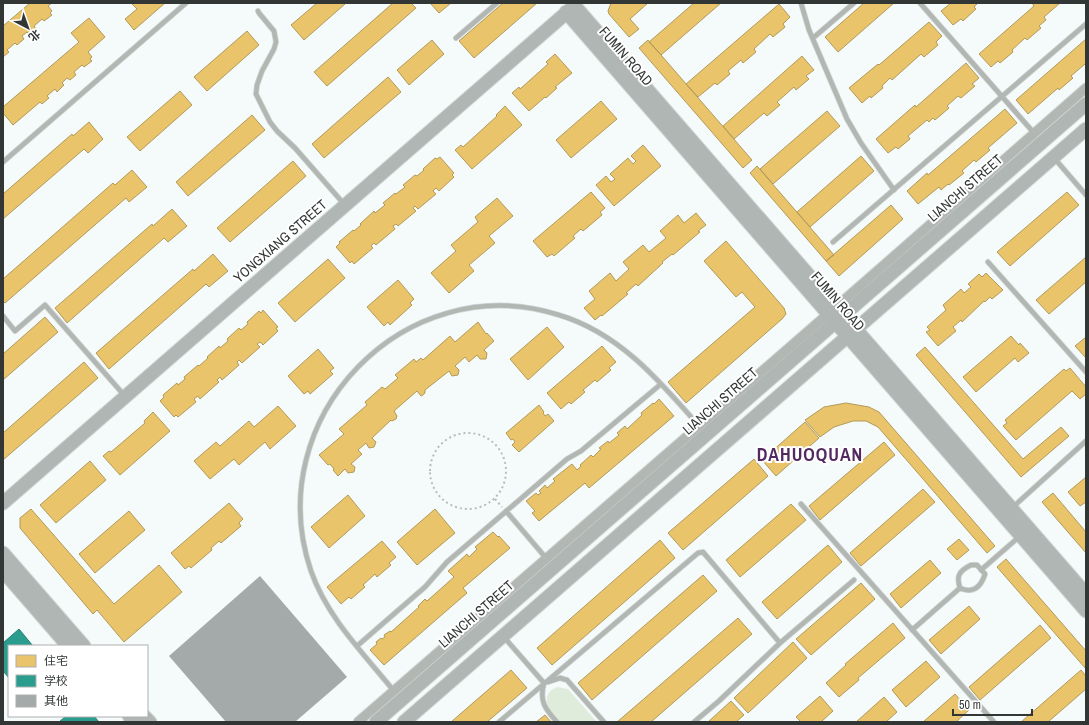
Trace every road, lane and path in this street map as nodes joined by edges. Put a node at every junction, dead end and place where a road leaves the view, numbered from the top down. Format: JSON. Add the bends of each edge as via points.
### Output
{"nodes":[{"id":1,"x":186,"y":3,"type":"edge"},
{"id":2,"x":497,"y":3,"type":"edge"},
{"id":3,"x":801,"y":3,"type":"edge"},
{"id":4,"x":854,"y":3,"type":"edge"},
{"id":5,"x":920,"y":3,"type":"edge"},
{"id":6,"x":573,"y":7,"type":"edge"},
{"id":7,"x":258,"y":10,"type":"dead end"},
{"id":8,"x":1086,"y":24,"type":"edge"},
{"id":9,"x":456,"y":38,"type":"dead end"},
{"id":10,"x":813,"y":38,"type":"junction"},
{"id":11,"x":1086,"y":88,"type":"edge"},
{"id":12,"x":1002,"y":97,"type":"junction"},
{"id":13,"x":1086,"y":104,"type":"edge"},
{"id":14,"x":1086,"y":129,"type":"edge"},
{"id":15,"x":1034,"y":133,"type":"junction"},
{"id":16,"x":1053,"y":157,"type":"junction"},
{"id":17,"x":3,"y":162,"type":"edge"},
{"id":18,"x":894,"y":190,"type":"junction"},
{"id":19,"x":1086,"y":195,"type":"edge"},
{"id":20,"x":345,"y":205,"type":"junction"},
{"id":21,"x":833,"y":242,"type":"dead end"},
{"id":22,"x":988,"y":262,"type":"dead end"},
{"id":23,"x":836,"y":314,"type":"junction"},
{"id":24,"x":3,"y":316,"type":"edge"},
{"id":25,"x":852,"y":333,"type":"junction"},
{"id":26,"x":1086,"y":372,"type":"edge"},
{"id":27,"x":661,"y":384,"type":"junction"},
{"id":28,"x":125,"y":396,"type":"junction"},
{"id":29,"x":699,"y":426,"type":"junction"},
{"id":30,"x":1086,"y":441,"type":"edge"},
{"id":31,"x":495,"y":499,"type":"junction"},
{"id":32,"x":3,"y":503,"type":"edge"},
{"id":33,"x":801,"y":504,"type":"dead end"},
{"id":34,"x":1011,"y":508,"type":"junction"},
{"id":35,"x":506,"y":511,"type":"junction"},
{"id":36,"x":1021,"y":535,"type":"junction"},
{"id":37,"x":3,"y":553,"type":"edge"},
{"id":38,"x":546,"y":558,"type":"junction"},
{"id":39,"x":981,"y":570,"type":"junction"},
{"id":40,"x":3,"y":571,"type":"edge"},
{"id":41,"x":854,"y":580,"type":"dead end"},
{"id":42,"x":960,"y":588,"type":"junction"},
{"id":43,"x":1086,"y":594,"type":"edge"},
{"id":44,"x":1086,"y":610,"type":"edge"},
{"id":45,"x":912,"y":630,"type":"junction"},
{"id":46,"x":503,"y":636,"type":"junction"},
{"id":47,"x":780,"y":643,"type":"junction"},
{"id":48,"x":67,"y":645,"type":"edge"},
{"id":49,"x":83,"y":645,"type":"edge"},
{"id":50,"x":357,"y":646,"type":"junction"},
{"id":51,"x":544,"y":683,"type":"junction"},
{"id":52,"x":394,"y":691,"type":"junction"},
{"id":53,"x":358,"y":722,"type":"edge"},
{"id":54,"x":376,"y":722,"type":"edge"},
{"id":55,"x":404,"y":722,"type":"edge"},
{"id":56,"x":499,"y":722,"type":"edge"},
{"id":57,"x":557,"y":722,"type":"edge"},
{"id":58,"x":604,"y":722,"type":"edge"},
{"id":59,"x":694,"y":722,"type":"edge"},
{"id":60,"x":994,"y":722,"type":"edge"}],
"edges":[{"from":1,"to":17,"type":"lane"},
{"from":2,"to":9,"type":"lane"},
{"from":3,"to":10,"type":"lane"},
{"from":4,"to":10,"type":"lane"},
{"from":5,"to":12,"type":"lane"},
{"from":6,"to":20,"type":"street","name":"YONGXIANG STREET"},
{"from":6,"to":23,"type":"street","name":"FUMIN ROAD"},
{"from":7,"to":20,"type":"lane","via":[[274,31],[276,42],[256,85],[256,94],[277,131]]},
{"from":8,"to":12,"type":"lane"},
{"from":10,"to":18,"type":"lane","via":[[847,119]]},
{"from":11,"to":15,"type":"street"},
{"from":12,"to":15,"type":"lane"},
{"from":12,"to":18,"type":"lane"},
{"from":13,"to":23,"type":"street","name":"LIANCHI STREET"},
{"from":14,"to":16,"type":"street"},
{"from":15,"to":23,"type":"street"},
{"from":16,"to":19,"type":"lane"},
{"from":16,"to":25,"type":"street"},
{"from":18,"to":21,"type":"lane"},
{"from":20,"to":28,"type":"street","name":"YONGXIANG STREET"},
{"from":22,"to":26,"type":"lane"},
{"from":23,"to":25,"type":"street","name":"FUMIN ROAD"},
{"from":23,"to":29,"type":"street"},
{"from":23,"to":54,"type":"street","name":"LIANCHI STREET"},
{"from":24,"to":28,"type":"lane","via":[[16,330],[45,305]]},
{"from":25,"to":34,"type":"street","name":"FUMIN ROAD"},
{"from":25,"to":36,"type":"street","name":"FUMIN ROAD"},
{"from":25,"to":46,"type":"street"},
{"from":27,"to":29,"type":"lane"},
{"from":27,"to":35,"type":"lane"},
{"from":27,"to":50,"type":"lane","via":[[622,347],[592,328],[558,314],[523,307],[487,306],[434,317],[401,332],[371,353],[346,379],[322,416],[305,462],[301,498],[303,535],[312,571],[327,605]]},
{"from":28,"to":32,"type":"street","name":"YONGXIANG STREET"},
{"from":29,"to":38,"type":"street"},
{"from":30,"to":34,"type":"lane"},
{"from":31,"to":31,"type":"path","via":[[483,506],[467,509],[452,506],[439,496],[434,489],[430,473],[433,457],[448,438],[471,432],[486,437],[499,447],[506,461],[506,477]]},
{"from":31,"to":35,"type":"path"},
{"from":33,"to":45,"type":"lane"},
{"from":34,"to":43,"type":"street","name":"FUMIN ROAD"},
{"from":35,"to":38,"type":"lane"},
{"from":35,"to":50,"type":"lane","via":[[447,562],[425,588]]},
{"from":36,"to":39,"type":"lane"},
{"from":36,"to":44,"type":"street","name":"FUMIN ROAD"},
{"from":37,"to":49,"type":"street"},
{"from":38,"to":52,"type":"street"},
{"from":39,"to":42,"type":"lane","via":[[985,574],[975,590]]},
{"from":39,"to":42,"type":"lane","via":[[977,565],[971,565],[962,570],[958,581]]},
{"from":40,"to":48,"type":"street"},
{"from":41,"to":47,"type":"lane"},
{"from":42,"to":45,"type":"lane"},
{"from":45,"to":60,"type":"lane"},
{"from":46,"to":51,"type":"lane"},
{"from":46,"to":55,"type":"street"},
{"from":47,"to":51,"type":"lane","via":[[703,552],[698,553]]},
{"from":47,"to":59,"type":"lane"},
{"from":50,"to":52,"type":"lane"},
{"from":51,"to":56,"type":"lane"},
{"from":51,"to":57,"type":"lane","via":[[542,700]]},
{"from":51,"to":58,"type":"lane","via":[[560,678],[567,680]]},
{"from":52,"to":53,"type":"street"}]}
